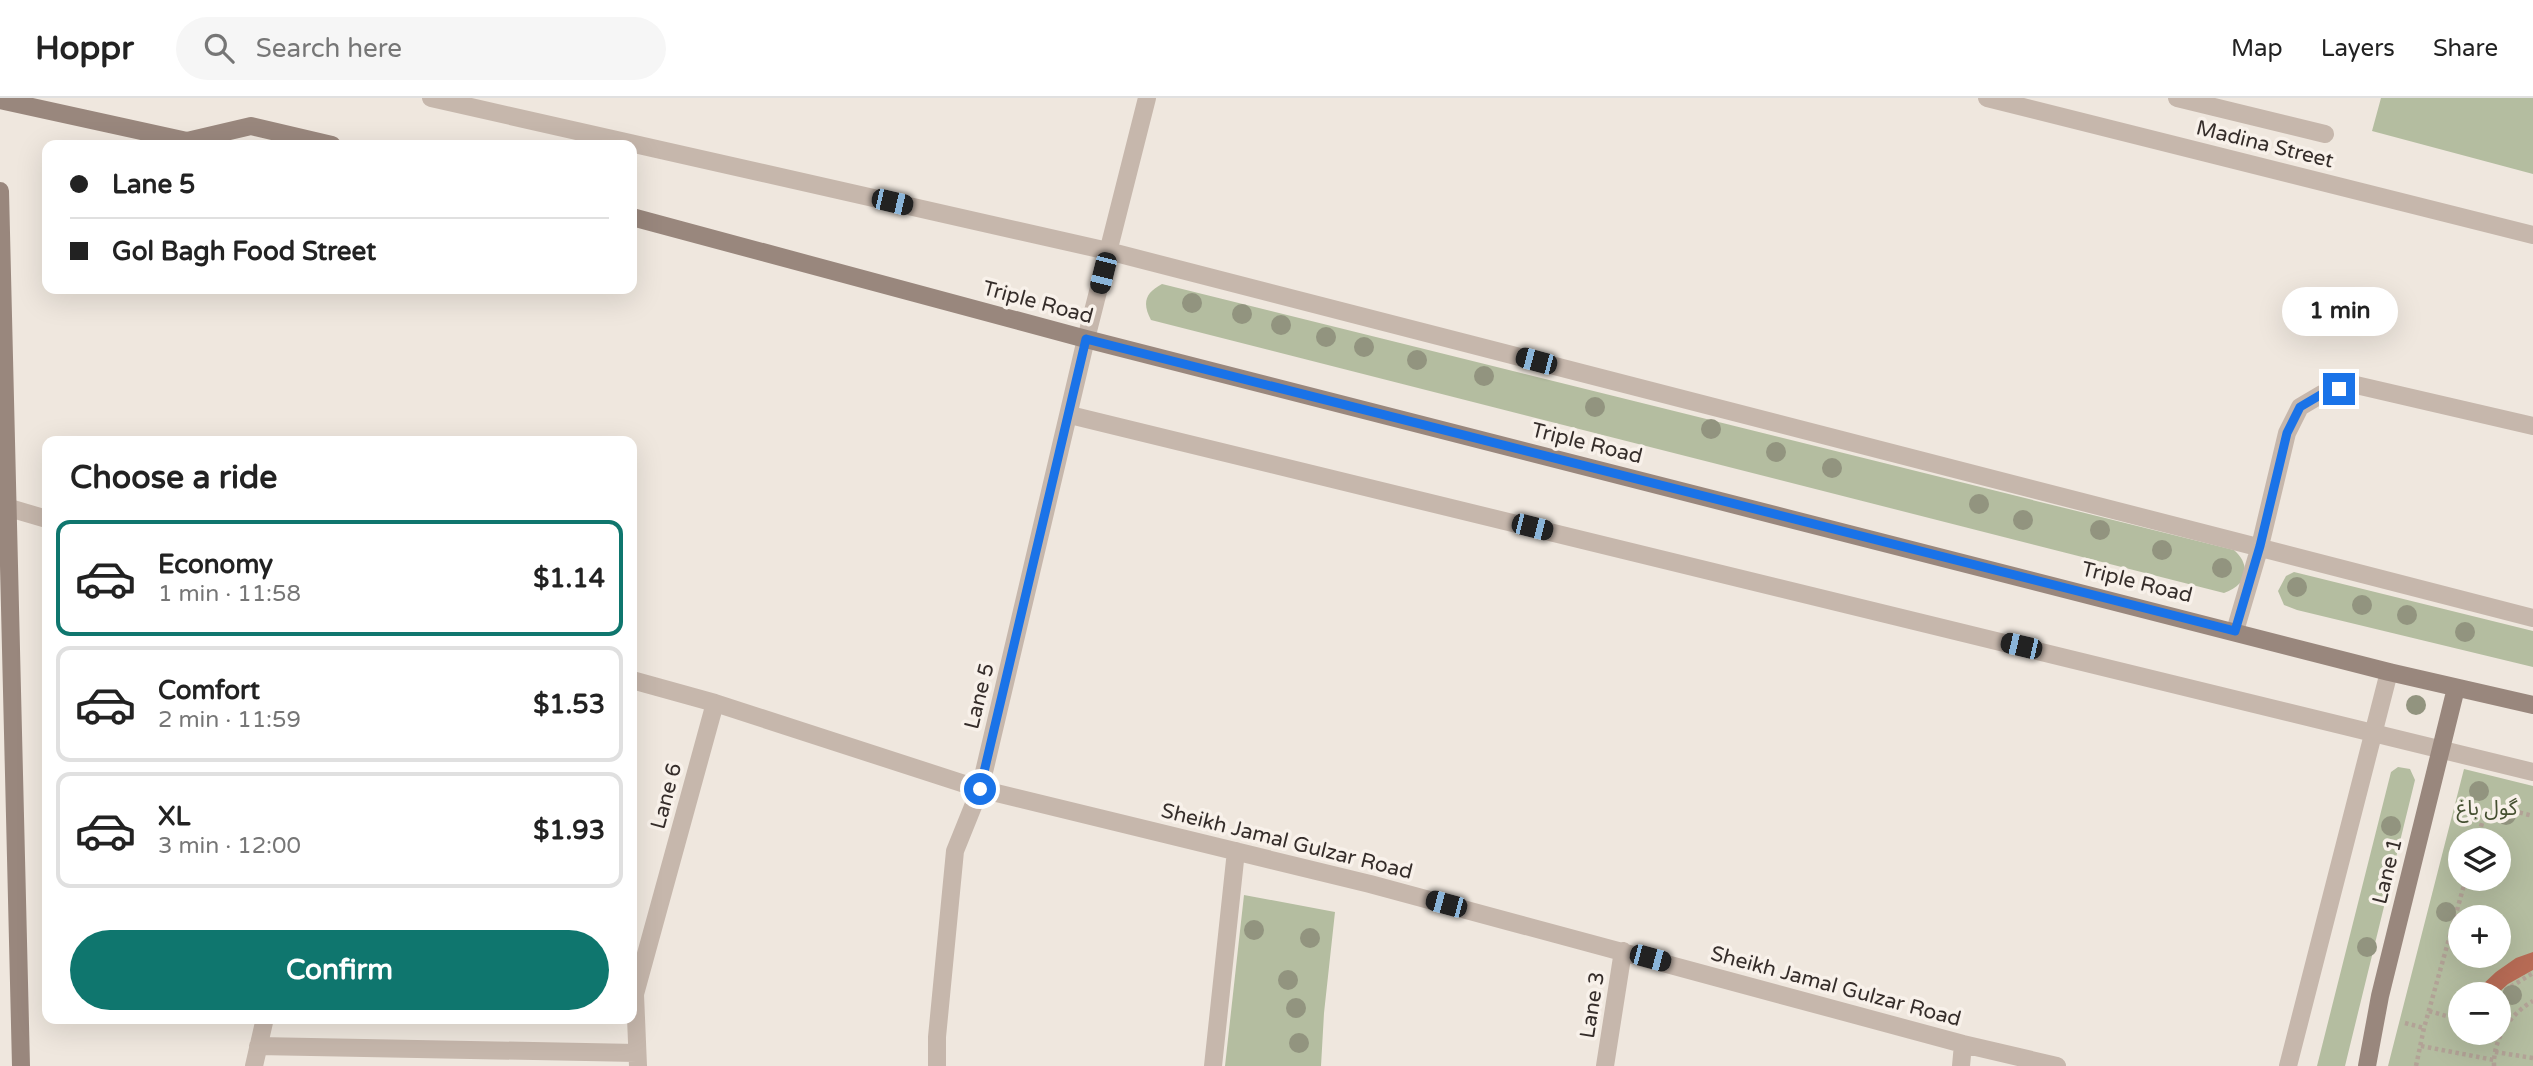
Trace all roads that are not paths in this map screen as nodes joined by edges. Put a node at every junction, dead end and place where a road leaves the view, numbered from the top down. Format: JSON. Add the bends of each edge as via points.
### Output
{"nodes":[{"id":1,"x":431,"y":98,"type":"edge"},
{"id":2,"x":1147,"y":98,"type":"edge"},
{"id":3,"x":1987,"y":98,"type":"edge"},
{"id":4,"x":2178,"y":98,"type":"edge"},
{"id":5,"x":0,"y":100,"type":"edge"},
{"id":6,"x":2325,"y":134,"type":"dead end"},
{"id":7,"x":182,"y":140,"type":"edge"},
{"id":8,"x":191,"y":140,"type":"edge"},
{"id":9,"x":311,"y":140,"type":"edge"},
{"id":10,"x":617,"y":140,"type":"edge"},
{"id":11,"x":637,"y":145,"type":"edge"},
{"id":12,"x":0,"y":191,"type":"edge"},
{"id":13,"x":637,"y":218,"type":"edge"},
{"id":14,"x":2533,"y":235,"type":"edge"},
{"id":15,"x":1108,"y":251,"type":"junction"},
{"id":16,"x":1086,"y":339,"type":"junction"},
{"id":17,"x":1070,"y":415,"type":"junction"},
{"id":18,"x":2533,"y":426,"type":"edge"},
{"id":19,"x":6,"y":507,"type":"junction"},
{"id":20,"x":42,"y":518,"type":"edge"},
{"id":21,"x":2260,"y":546,"type":"junction"},
{"id":22,"x":2533,"y":618,"type":"edge"},
{"id":23,"x":2235,"y":631,"type":"junction"},
{"id":24,"x":2389,"y":672,"type":"junction"},
{"id":25,"x":637,"y":681,"type":"edge"},
{"id":26,"x":2456,"y":688,"type":"junction"},
{"id":27,"x":715,"y":704,"type":"junction"},
{"id":28,"x":2533,"y":705,"type":"edge"},
{"id":29,"x":2374,"y":732,"type":"junction"},
{"id":30,"x":2441,"y":749,"type":"junction"},
{"id":31,"x":2533,"y":772,"type":"edge"},
{"id":32,"x":980,"y":789,"type":"junction"},
{"id":33,"x":1236,"y":851,"type":"junction"},
{"id":34,"x":1623,"y":951,"type":"junction"},
{"id":35,"x":637,"y":987,"type":"edge"},
{"id":36,"x":264,"y":1024,"type":"edge"},
{"id":37,"x":636,"y":1024,"type":"edge"},
{"id":38,"x":1963,"y":1044,"type":"junction"},
{"id":39,"x":258,"y":1046,"type":"junction"},
{"id":40,"x":491,"y":1058,"type":"edge"},
{"id":41,"x":637,"y":1059,"type":"edge"},
{"id":42,"x":21,"y":1066,"type":"edge"},
{"id":43,"x":254,"y":1066,"type":"edge"},
{"id":44,"x":937,"y":1066,"type":"edge"},
{"id":45,"x":1213,"y":1066,"type":"edge"},
{"id":46,"x":1605,"y":1066,"type":"edge"},
{"id":47,"x":1961,"y":1066,"type":"edge"},
{"id":48,"x":2057,"y":1066,"type":"edge"},
{"id":49,"x":2288,"y":1066,"type":"edge"},
{"id":50,"x":2367,"y":1066,"type":"edge"}],
"edges":[{"from":1,"to":10,"type":"street"},
{"from":2,"to":15,"type":"street","name":"Lane 5"},
{"from":3,"to":14,"type":"street","name":"Madina Street"},
{"from":4,"to":6,"type":"street"},
{"from":5,"to":7,"type":"main road"},
{"from":8,"to":9,"type":"main road","via":[[251,126]]},
{"from":11,"to":15,"type":"street"},
{"from":12,"to":19,"type":"main road"},
{"from":13,"to":16,"type":"main road","name":"Triple Road"},
{"from":15,"to":16,"type":"street","name":"Lane 5"},
{"from":15,"to":21,"type":"street"},
{"from":16,"to":17,"type":"street","name":"Lane 5"},
{"from":16,"to":23,"type":"main road","name":"Triple Road"},
{"from":17,"to":29,"type":"street"},
{"from":17,"to":32,"type":"street","name":"Lane 5"},
{"from":18,"to":21,"type":"street","via":[[2356,385],[2322,394],[2300,407],[2287,433]]},
{"from":19,"to":20,"type":"street"},
{"from":19,"to":42,"type":"main road"},
{"from":21,"to":22,"type":"street"},
{"from":21,"to":23,"type":"street"},
{"from":23,"to":24,"type":"main road","name":"Triple Road"},
{"from":24,"to":26,"type":"main road","name":"Triple Road"},
{"from":24,"to":29,"type":"street"},
{"from":25,"to":27,"type":"street","name":"Sheikh Jamal Gulzar Road"},
{"from":26,"to":28,"type":"main road","name":"Triple Road"},
{"from":26,"to":30,"type":"main road","name":"Lane 1"},
{"from":27,"to":32,"type":"street","name":"Sheikh Jamal Gulzar Road"},
{"from":27,"to":35,"type":"street","name":"Lane 6"},
{"from":29,"to":30,"type":"street"},
{"from":29,"to":49,"type":"street"},
{"from":30,"to":31,"type":"street"},
{"from":30,"to":50,"type":"main road","name":"Lane 1"},
{"from":32,"to":33,"type":"street","name":"Sheikh Jamal Gulzar Road"},
{"from":32,"to":44,"type":"street","name":"Lane 5","via":[[955,851]]},
{"from":33,"to":34,"type":"street","name":"Sheikh Jamal Gulzar Road"},
{"from":33,"to":45,"type":"street"},
{"from":34,"to":38,"type":"street","name":"Sheikh Jamal Gulzar Road"},
{"from":34,"to":46,"type":"street","name":"Lane 3"},
{"from":36,"to":39,"type":"street"},
{"from":37,"to":41,"type":"street","name":"Lane 6"},
{"from":38,"to":47,"type":"street"},
{"from":38,"to":48,"type":"street","name":"Sheikh Jamal Gulzar Road"},
{"from":39,"to":40,"type":"street"},
{"from":39,"to":43,"type":"street"},
{"from":40,"to":41,"type":"street"}]}
